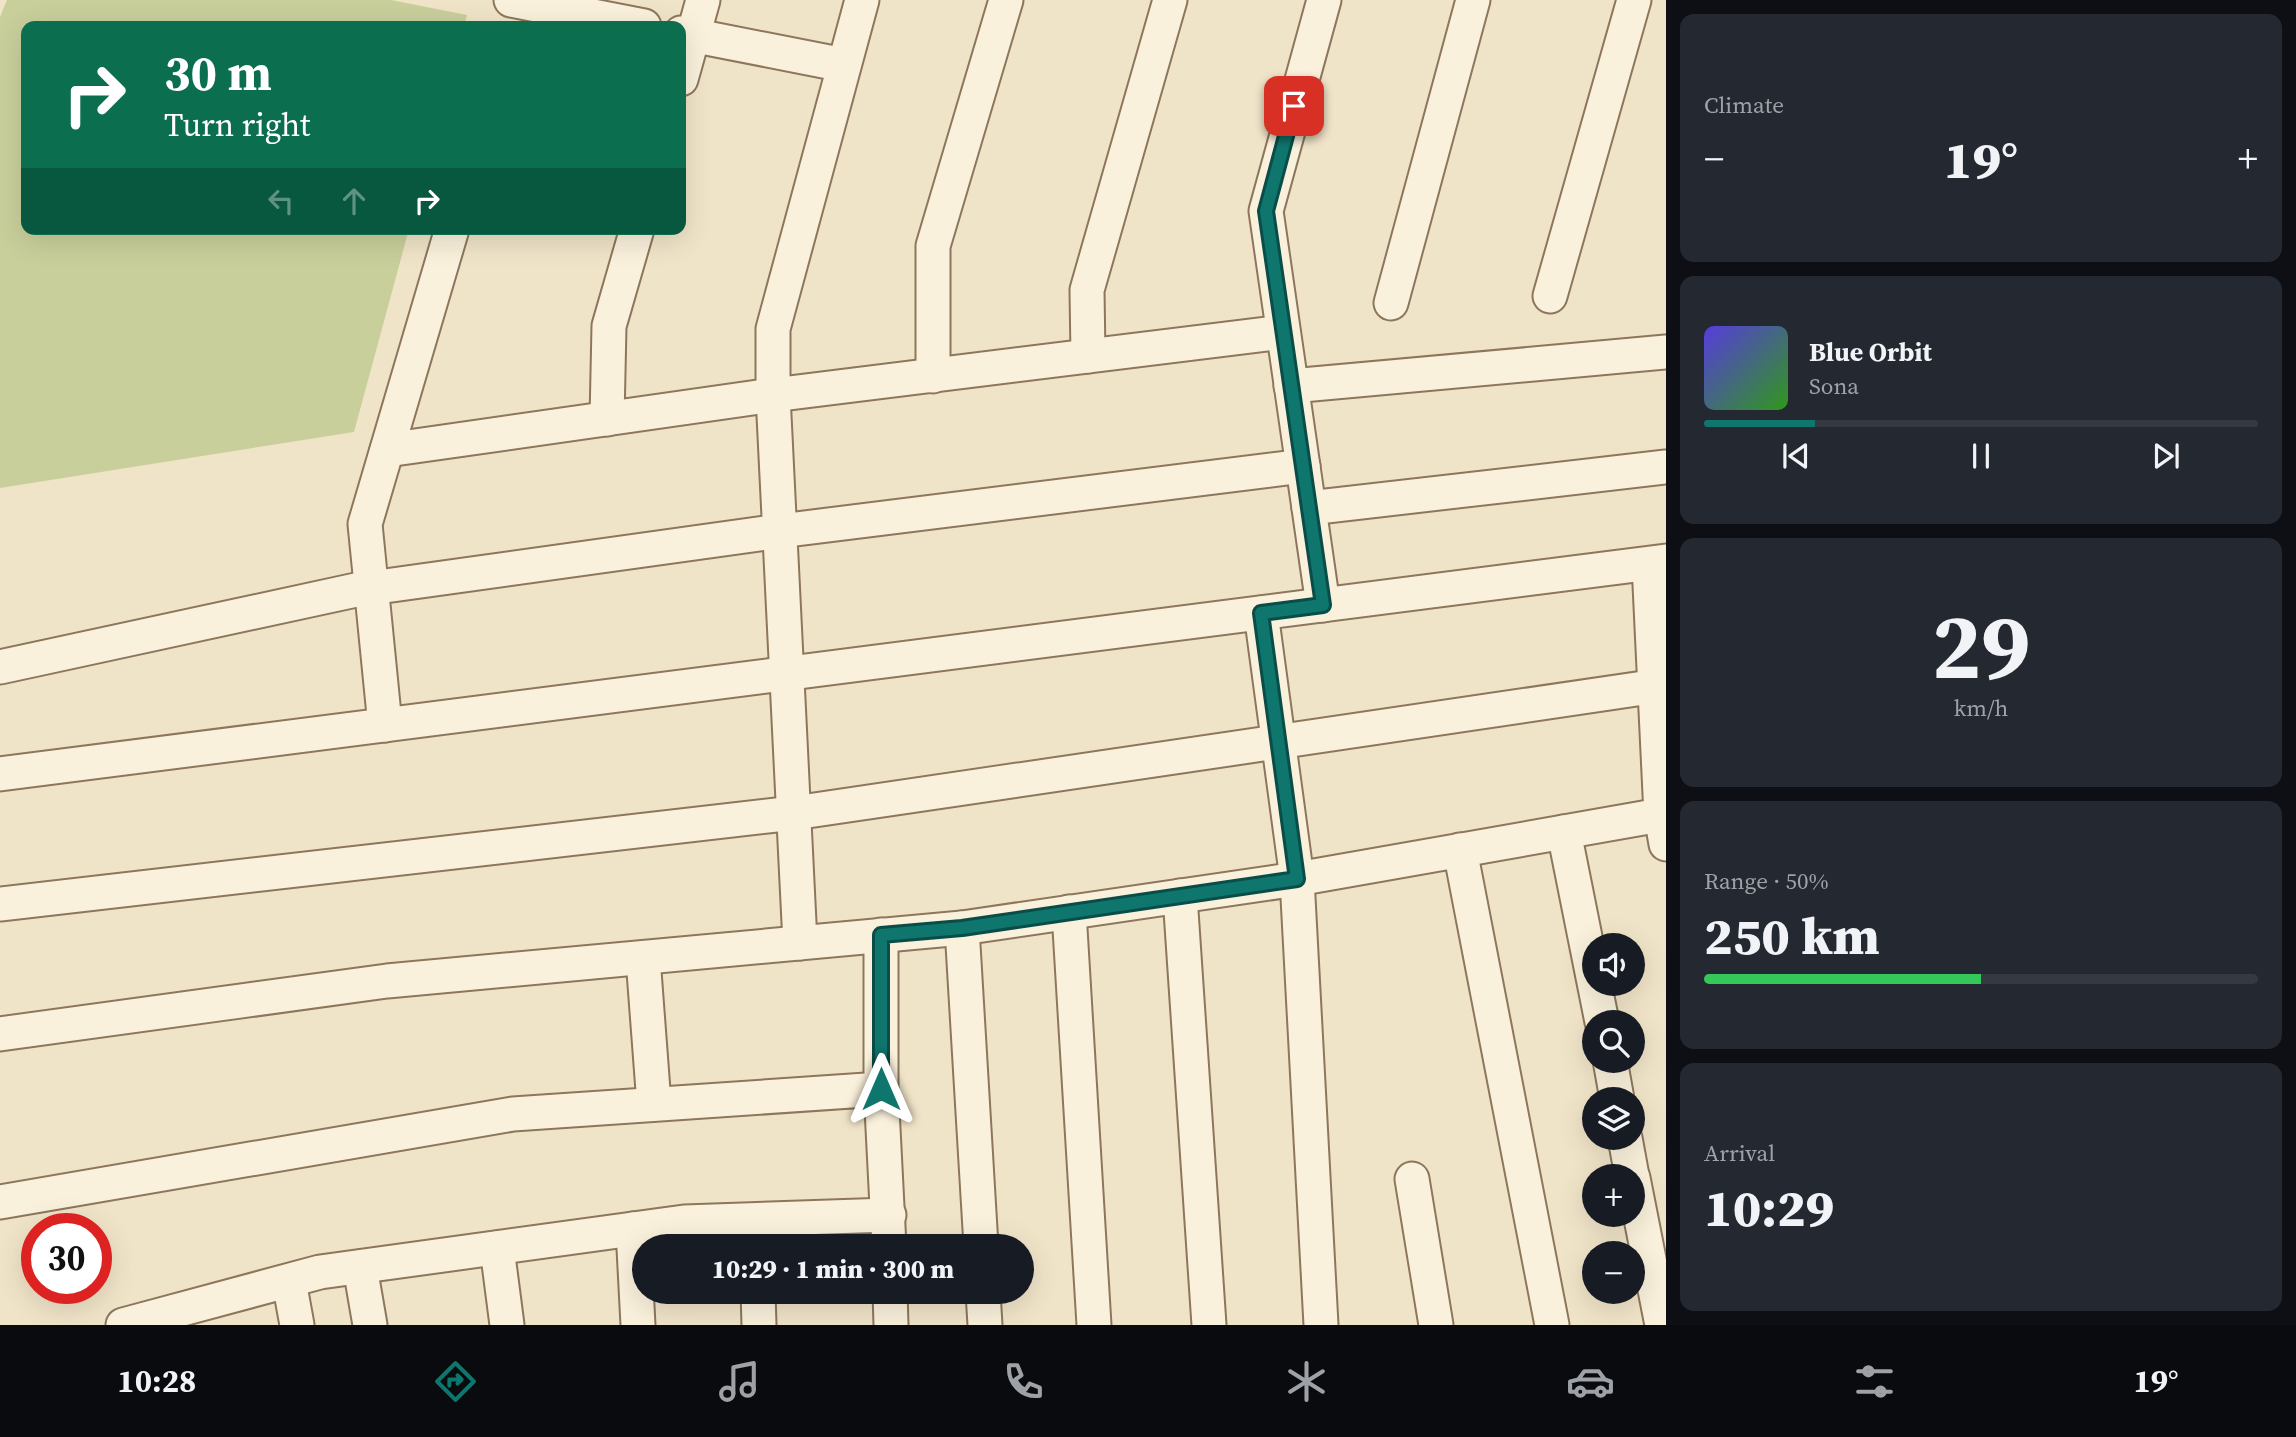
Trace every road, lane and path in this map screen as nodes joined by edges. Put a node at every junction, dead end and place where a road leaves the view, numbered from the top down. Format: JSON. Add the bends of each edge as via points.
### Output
{"nodes":[{"id":1,"x":703,"y":0,"type":"edge"},
{"id":2,"x":862,"y":0,"type":"edge"},
{"id":3,"x":1006,"y":0,"type":"edge"},
{"id":4,"x":1170,"y":0,"type":"edge"},
{"id":5,"x":1324,"y":0,"type":"edge"},
{"id":6,"x":1473,"y":0,"type":"edge"},
{"id":7,"x":1634,"y":0,"type":"edge"},
{"id":8,"x":515,"y":7,"type":"edge"},
{"id":9,"x":610,"y":21,"type":"edge"},
{"id":10,"x":687,"y":35,"type":"edge"},
{"id":11,"x":844,"y":65,"type":"junction"},
{"id":12,"x":450,"y":235,"type":"edge"},
{"id":13,"x":635,"y":235,"type":"edge"},
{"id":14,"x":1550,"y":296,"type":"dead end"},
{"id":15,"x":1391,"y":303,"type":"dead end"},
{"id":16,"x":1283,"y":332,"type":"junction"},
{"id":17,"x":1666,"y":352,"type":"edge"},
{"id":18,"x":1088,"y":356,"type":"junction"},
{"id":19,"x":933,"y":376,"type":"junction"},
{"id":20,"x":1291,"y":386,"type":"junction"},
{"id":21,"x":773,"y":395,"type":"junction"},
{"id":22,"x":607,"y":419,"type":"junction"},
{"id":23,"x":387,"y":450,"type":"junction"},
{"id":24,"x":1303,"y":466,"type":"junction"},
{"id":25,"x":1666,"y":467,"type":"edge"},
{"id":26,"x":1309,"y":508,"type":"junction"},
{"id":27,"x":780,"y":531,"type":"junction"},
{"id":28,"x":1657,"y":563,"type":"edge"},
{"id":29,"x":373,"y":588,"type":"junction"},
{"id":30,"x":1323,"y":605,"type":"junction"},
{"id":31,"x":1261,"y":613,"type":"junction"},
{"id":32,"x":0,"y":667,"type":"edge"},
{"id":33,"x":787,"y":673,"type":"junction"},
{"id":34,"x":1657,"y":686,"type":"junction"},
{"id":35,"x":386,"y":725,"type":"junction"},
{"id":36,"x":1278,"y":741,"type":"junction"},
{"id":37,"x":0,"y":774,"type":"edge"},
{"id":38,"x":794,"y":813,"type":"junction"},
{"id":39,"x":1664,"y":824,"type":"edge"},
{"id":40,"x":1564,"y":832,"type":"junction"},
{"id":41,"x":1460,"y":850,"type":"junction"},
{"id":42,"x":1297,"y":879,"type":"junction"},
{"id":43,"x":1180,"y":896,"type":"junction"},
{"id":44,"x":0,"y":904,"type":"edge"},
{"id":45,"x":1069,"y":912,"type":"junction"},
{"id":46,"x":962,"y":928,"type":"junction"},
{"id":47,"x":881,"y":935,"type":"junction"},
{"id":48,"x":800,"y":943,"type":"junction"},
{"id":49,"x":643,"y":958,"type":"junction"},
{"id":50,"x":1600,"y":1010,"type":"edge"},
{"id":51,"x":0,"y":1034,"type":"edge"},
{"id":52,"x":881,"y":1089,"type":"junction"},
{"id":53,"x":654,"y":1104,"type":"junction"},
{"id":54,"x":1412,"y":1179,"type":"dead end"},
{"id":55,"x":0,"y":1202,"type":"edge"},
{"id":56,"x":1643,"y":1227,"type":"edge"},
{"id":57,"x":633,"y":1229,"type":"junction"},
{"id":58,"x":889,"y":1231,"type":"edge"},
{"id":59,"x":756,"y":1233,"type":"edge"},
{"id":60,"x":980,"y":1234,"type":"edge"},
{"id":61,"x":496,"y":1248,"type":"junction"},
{"id":62,"x":360,"y":1267,"type":"junction"},
{"id":63,"x":289,"y":1281,"type":"junction"},
{"id":64,"x":758,"y":1304,"type":"edge"},
{"id":65,"x":890,"y":1304,"type":"edge"},
{"id":66,"x":984,"y":1304,"type":"edge"},
{"id":67,"x":176,"y":1318,"type":"edge"},
{"id":68,"x":122,"y":1325,"type":"edge"},
{"id":69,"x":298,"y":1325,"type":"edge"},
{"id":70,"x":370,"y":1325,"type":"edge"},
{"id":71,"x":507,"y":1325,"type":"edge"},
{"id":72,"x":638,"y":1325,"type":"edge"},
{"id":73,"x":759,"y":1325,"type":"edge"},
{"id":74,"x":891,"y":1325,"type":"edge"},
{"id":75,"x":985,"y":1325,"type":"edge"},
{"id":76,"x":1094,"y":1325,"type":"edge"},
{"id":77,"x":1209,"y":1325,"type":"edge"},
{"id":78,"x":1321,"y":1325,"type":"edge"},
{"id":79,"x":1436,"y":1325,"type":"edge"},
{"id":80,"x":1552,"y":1325,"type":"edge"},
{"id":81,"x":1662,"y":1325,"type":"edge"}],
"edges":[{"from":1,"to":10,"type":"street"},
{"from":2,"to":11,"type":"street"},
{"from":3,"to":19,"type":"street","via":[[933,246]]},
{"from":4,"to":18,"type":"street","via":[[1087,289]]},
{"from":5,"to":16,"type":"street","via":[[1266,211]]},
{"from":6,"to":15,"type":"street"},
{"from":7,"to":14,"type":"street"},
{"from":8,"to":9,"type":"street"},
{"from":10,"to":11,"type":"street"},
{"from":11,"to":21,"type":"street","via":[[773,329]]},
{"from":12,"to":23,"type":"street"},
{"from":13,"to":22,"type":"street","via":[[609,326]]},
{"from":16,"to":18,"type":"street"},
{"from":16,"to":20,"type":"street"},
{"from":17,"to":20,"type":"street"},
{"from":18,"to":19,"type":"street"},
{"from":19,"to":21,"type":"street"},
{"from":20,"to":24,"type":"street"},
{"from":21,"to":22,"type":"street"},
{"from":21,"to":27,"type":"street"},
{"from":22,"to":23,"type":"street"},
{"from":23,"to":29,"type":"street","via":[[365,524]]},
{"from":24,"to":26,"type":"street"},
{"from":24,"to":27,"type":"street"},
{"from":25,"to":26,"type":"street"},
{"from":26,"to":30,"type":"street"},
{"from":27,"to":29,"type":"street"},
{"from":27,"to":33,"type":"street"},
{"from":28,"to":30,"type":"street"},
{"from":28,"to":34,"type":"street"},
{"from":29,"to":32,"type":"street"},
{"from":29,"to":35,"type":"street"},
{"from":30,"to":31,"type":"street"},
{"from":31,"to":33,"type":"street"},
{"from":31,"to":36,"type":"street"},
{"from":33,"to":35,"type":"street"},
{"from":33,"to":38,"type":"street"},
{"from":34,"to":36,"type":"street"},
{"from":34,"to":39,"type":"street"},
{"from":35,"to":37,"type":"street"},
{"from":36,"to":38,"type":"street"},
{"from":36,"to":42,"type":"street"},
{"from":38,"to":44,"type":"street"},
{"from":38,"to":48,"type":"street"},
{"from":39,"to":40,"type":"street"},
{"from":40,"to":41,"type":"street"},
{"from":40,"to":50,"type":"street"},
{"from":41,"to":42,"type":"street"},
{"from":41,"to":80,"type":"street"},
{"from":42,"to":43,"type":"street"},
{"from":42,"to":78,"type":"street"},
{"from":43,"to":45,"type":"street"},
{"from":43,"to":77,"type":"street"},
{"from":45,"to":46,"type":"street"},
{"from":45,"to":76,"type":"street"},
{"from":46,"to":47,"type":"street"},
{"from":46,"to":60,"type":"street"},
{"from":47,"to":48,"type":"street"},
{"from":47,"to":52,"type":"street"},
{"from":48,"to":49,"type":"street"},
{"from":49,"to":51,"type":"street","via":[[387,981]]},
{"from":49,"to":53,"type":"street"},
{"from":52,"to":53,"type":"street"},
{"from":52,"to":58,"type":"street"},
{"from":53,"to":55,"type":"street","via":[[513,1114]]},
{"from":54,"to":79,"type":"street"},
{"from":56,"to":81,"type":"street"},
{"from":57,"to":59,"type":"street","via":[[684,1222]]},
{"from":57,"to":61,"type":"street"},
{"from":57,"to":72,"type":"street"},
{"from":58,"to":59,"type":"street"},
{"from":61,"to":62,"type":"street"},
{"from":61,"to":71,"type":"street"},
{"from":62,"to":63,"type":"street"},
{"from":62,"to":70,"type":"street"},
{"from":63,"to":67,"type":"street"},
{"from":63,"to":69,"type":"street"},
{"from":64,"to":73,"type":"street"},
{"from":65,"to":74,"type":"street"},
{"from":66,"to":75,"type":"street"},
{"from":67,"to":68,"type":"street"}]}
